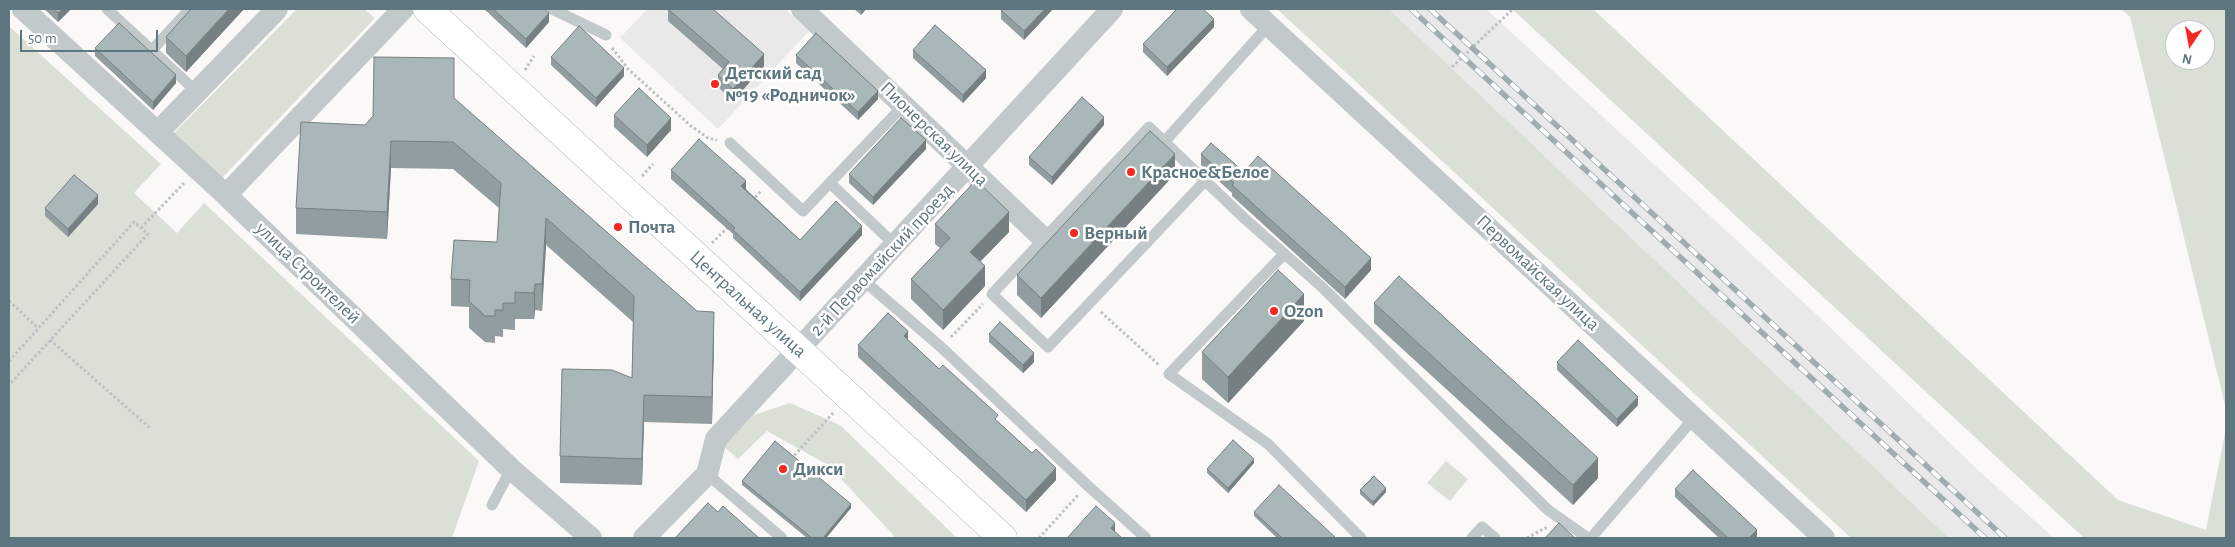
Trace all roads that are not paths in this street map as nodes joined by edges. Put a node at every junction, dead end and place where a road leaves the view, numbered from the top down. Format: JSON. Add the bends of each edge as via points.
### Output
{"nodes":[{"id":1,"x":23,"y":9,"type":"edge"},
{"id":2,"x":107,"y":9,"type":"edge"},
{"id":3,"x":190,"y":9,"type":"edge"},
{"id":4,"x":278,"y":9,"type":"edge"},
{"id":5,"x":403,"y":9,"type":"edge"},
{"id":6,"x":427,"y":9,"type":"edge"},
{"id":7,"x":552,"y":9,"type":"edge"},
{"id":8,"x":802,"y":9,"type":"edge"},
{"id":9,"x":1112,"y":9,"type":"edge"},
{"id":10,"x":1251,"y":9,"type":"edge"},
{"id":11,"x":1269,"y":25,"type":"junction"},
{"id":12,"x":606,"y":35,"type":"road end"},
{"id":13,"x":152,"y":50,"type":"junction"},
{"id":14,"x":197,"y":92,"type":"junction"},
{"id":15,"x":903,"y":106,"type":"junction"},
{"id":16,"x":158,"y":132,"type":"junction"},
{"id":17,"x":1165,"y":141,"type":"junction"},
{"id":18,"x":730,"y":143,"type":"road end"},
{"id":19,"x":967,"y":167,"type":"junction"},
{"id":20,"x":1205,"y":181,"type":"junction"},
{"id":21,"x":830,"y":183,"type":"junction"},
{"id":22,"x":226,"y":195,"type":"junction"},
{"id":23,"x":1044,"y":239,"type":"junction"},
{"id":24,"x":895,"y":245,"type":"junction"},
{"id":25,"x":1284,"y":254,"type":"junction"},
{"id":26,"x":863,"y":280,"type":"junction"},
{"id":27,"x":799,"y":350,"type":"junction"},
{"id":28,"x":1694,"y":418,"type":"junction"},
{"id":29,"x":511,"y":468,"type":"junction"},
{"id":30,"x":708,"y":474,"type":"junction"},
{"id":31,"x":492,"y":504,"type":"dead end"},
{"id":32,"x":591,"y":538,"type":"edge"},
{"id":33,"x":644,"y":538,"type":"edge"},
{"id":34,"x":782,"y":538,"type":"edge"},
{"id":35,"x":1003,"y":538,"type":"edge"},
{"id":36,"x":1146,"y":538,"type":"edge"},
{"id":37,"x":1361,"y":538,"type":"edge"},
{"id":38,"x":1472,"y":538,"type":"edge"},
{"id":39,"x":1495,"y":538,"type":"edge"},
{"id":40,"x":1590,"y":538,"type":"edge"},
{"id":41,"x":1824,"y":538,"type":"edge"}],
"edges":[{"from":1,"to":16,"type":"street","name":"улица Строителей"},
{"from":2,"to":13,"type":"lane"},
{"from":3,"to":13,"type":"lane"},
{"from":4,"to":14,"type":"street"},
{"from":5,"to":22,"type":"street"},
{"from":6,"to":27,"type":"main road","name":"Центральная улица"},
{"from":7,"to":12,"type":"lane"},
{"from":8,"to":15,"type":"street","name":"Пионерская улица"},
{"from":9,"to":19,"type":"street","name":"2-й Первомайский проезд"},
{"from":10,"to":11,"type":"street","name":"Первомайская улица"},
{"from":11,"to":17,"type":"lane"},
{"from":11,"to":28,"type":"street","name":"Первомайская улица"},
{"from":13,"to":14,"type":"lane"},
{"from":14,"to":16,"type":"street"},
{"from":15,"to":19,"type":"street","name":"Пионерская улица"},
{"from":15,"to":21,"type":"lane"},
{"from":16,"to":22,"type":"street","name":"улица Строителей"},
{"from":17,"to":20,"type":"lane"},
{"from":17,"to":23,"type":"lane","via":[[1149,127]]},
{"from":18,"to":21,"type":"lane","via":[[803,211]]},
{"from":19,"to":23,"type":"street","name":"Пионерская улица"},
{"from":19,"to":24,"type":"street","name":"2-й Первомайский проезд"},
{"from":20,"to":23,"type":"lane","via":[[1048,347],[992,294]]},
{"from":20,"to":25,"type":"lane"},
{"from":21,"to":24,"type":"lane"},
{"from":22,"to":29,"type":"street","name":"улица Строителей"},
{"from":24,"to":26,"type":"street","name":"2-й Первомайский проезд"},
{"from":25,"to":37,"type":"lane","via":[[1169,374],[1268,444]]},
{"from":25,"to":40,"type":"lane","via":[[1323,288],[1548,510]]},
{"from":26,"to":27,"type":"street","name":"2-й Первомайский проезд"},
{"from":26,"to":36,"type":"lane","via":[[941,347]]},
{"from":27,"to":30,"type":"street","name":"2-й Первомайский проезд","via":[[716,438]]},
{"from":27,"to":35,"type":"main road","name":"Центральная улица"},
{"from":28,"to":40,"type":"lane"},
{"from":28,"to":41,"type":"street","name":"Первомайская улица"},
{"from":29,"to":31,"type":"lane"},
{"from":29,"to":32,"type":"street","name":"улица Строителей"},
{"from":30,"to":33,"type":"street"},
{"from":30,"to":34,"type":"lane"},
{"from":38,"to":39,"type":"lane","via":[[1482,527]]}]}
